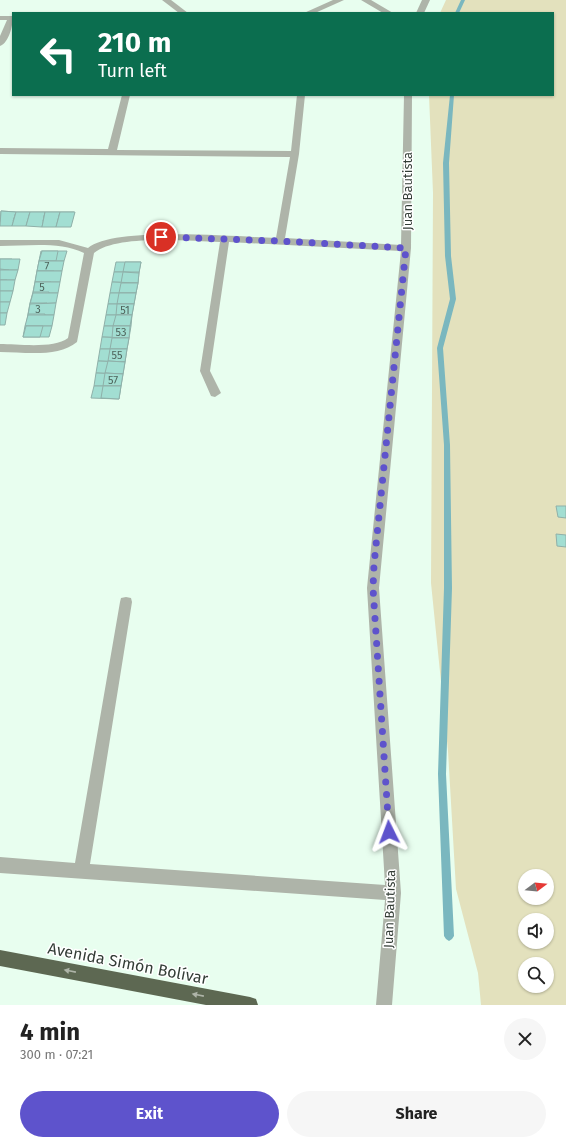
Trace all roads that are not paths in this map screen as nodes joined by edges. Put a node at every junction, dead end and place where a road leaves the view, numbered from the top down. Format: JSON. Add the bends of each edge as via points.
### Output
{"nodes":[{"id":1,"x":166,"y":0,"type":"edge"},
{"id":2,"x":340,"y":0,"type":"edge"},
{"id":3,"x":365,"y":0,"type":"edge"},
{"id":4,"x":426,"y":0,"type":"edge"},
{"id":5,"x":183,"y":12,"type":"edge"},
{"id":6,"x":310,"y":12,"type":"edge"},
{"id":7,"x":386,"y":12,"type":"edge"},
{"id":8,"x":420,"y":12,"type":"edge"},
{"id":9,"x":0,"y":18,"type":"edge"},
{"id":10,"x":0,"y":44,"type":"edge"},
{"id":11,"x":126,"y":96,"type":"edge"},
{"id":12,"x":301,"y":96,"type":"edge"},
{"id":13,"x":408,"y":96,"type":"edge"},
{"id":14,"x":0,"y":151,"type":"edge"},
{"id":15,"x":112,"y":152,"type":"junction"},
{"id":16,"x":295,"y":154,"type":"junction"},
{"id":17,"x":225,"y":239,"type":"junction"},
{"id":18,"x":280,"y":241,"type":"junction"},
{"id":19,"x":0,"y":243,"type":"edge"},
{"id":20,"x":406,"y":248,"type":"junction"},
{"id":21,"x":89,"y":252,"type":"junction"},
{"id":22,"x":0,"y":348,"type":"edge"},
{"id":23,"x":215,"y":393,"type":"dead end"},
{"id":24,"x":126,"y":602,"type":"dead end"},
{"id":25,"x":0,"y":865,"type":"edge"},
{"id":26,"x":81,"y":871,"type":"junction"},
{"id":27,"x":393,"y":893,"type":"junction"},
{"id":28,"x":0,"y":958,"type":"edge"},
{"id":29,"x":250,"y":1005,"type":"edge"},
{"id":30,"x":384,"y":1005,"type":"edge"}],
"edges":[{"from":1,"to":5,"type":"street"},
{"from":2,"to":6,"type":"street"},
{"from":3,"to":7,"type":"street"},
{"from":4,"to":8,"type":"street"},
{"from":9,"to":10,"type":"street","via":[[12,18]]},
{"from":11,"to":15,"type":"street"},
{"from":12,"to":16,"type":"street"},
{"from":13,"to":20,"type":"street","name":"Juan Bautista"},
{"from":14,"to":15,"type":"street"},
{"from":15,"to":16,"type":"street"},
{"from":16,"to":18,"type":"street"},
{"from":17,"to":18,"type":"street"},
{"from":17,"to":21,"type":"street","via":[[161,237],[116,240],[96,246]]},
{"from":17,"to":23,"type":"street","via":[[205,371]]},
{"from":18,"to":20,"type":"street"},
{"from":19,"to":21,"type":"street","via":[[68,244],[82,246]]},
{"from":20,"to":27,"type":"street","name":"Juan Bautista","via":[[373,588]]},
{"from":21,"to":22,"type":"street","via":[[73,339],[66,345],[51,348]]},
{"from":24,"to":26,"type":"street"},
{"from":25,"to":26,"type":"street"},
{"from":26,"to":27,"type":"street"},
{"from":27,"to":30,"type":"street","name":"Juan Bautista"},
{"from":29,"to":28,"type":"highway","name":"Avenida Simón Bolívar","one_way":true}]}
